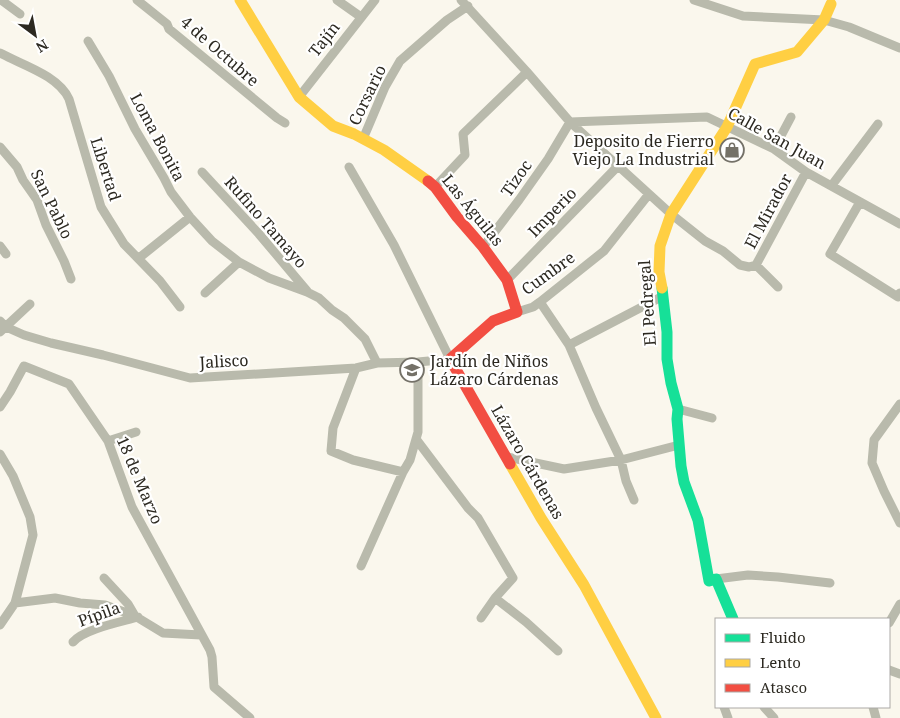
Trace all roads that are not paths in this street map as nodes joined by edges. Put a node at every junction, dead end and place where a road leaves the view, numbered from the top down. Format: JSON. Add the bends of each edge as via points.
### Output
{"nodes":[{"id":1,"x":1,"y":0,"type":"edge"},
{"id":2,"x":137,"y":0,"type":"edge"},
{"id":3,"x":240,"y":0,"type":"edge"},
{"id":4,"x":338,"y":0,"type":"edge"},
{"id":5,"x":375,"y":0,"type":"edge"},
{"id":6,"x":694,"y":0,"type":"edge"},
{"id":7,"x":464,"y":3,"type":"edge"},
{"id":8,"x":831,"y":4,"type":"dead end"},
{"id":9,"x":20,"y":14,"type":"dead end"},
{"id":10,"x":361,"y":16,"type":"junction"},
{"id":11,"x":824,"y":20,"type":"junction"},
{"id":12,"x":88,"y":40,"type":"dead end"},
{"id":13,"x":900,"y":48,"type":"edge"},
{"id":14,"x":0,"y":53,"type":"edge"},
{"id":15,"x":527,"y":72,"type":"junction"},
{"id":16,"x":298,"y":96,"type":"junction"},
{"id":17,"x":791,"y":117,"type":"dead end"},
{"id":18,"x":570,"y":122,"type":"junction"},
{"id":19,"x":285,"y":124,"type":"dead end"},
{"id":20,"x":878,"y":124,"type":"dead end"},
{"id":21,"x":727,"y":127,"type":"junction"},
{"id":22,"x":358,"y":137,"type":"junction"},
{"id":23,"x":0,"y":147,"type":"edge"},
{"id":24,"x":774,"y":149,"type":"junction"},
{"id":25,"x":618,"y":166,"type":"junction"},
{"id":26,"x":349,"y":167,"type":"dead end"},
{"id":27,"x":202,"y":172,"type":"dead end"},
{"id":28,"x":806,"y":172,"type":"junction"},
{"id":29,"x":832,"y":185,"type":"junction"},
{"id":30,"x":435,"y":187,"type":"junction"},
{"id":31,"x":649,"y":194,"type":"junction"},
{"id":32,"x":860,"y":202,"type":"junction"},
{"id":33,"x":671,"y":214,"type":"junction"},
{"id":34,"x":190,"y":217,"type":"junction"},
{"id":35,"x":900,"y":224,"type":"edge"},
{"id":36,"x":483,"y":247,"type":"junction"},
{"id":37,"x":139,"y":258,"type":"junction"},
{"id":38,"x":239,"y":262,"type":"junction"},
{"id":39,"x":756,"y":265,"type":"junction"},
{"id":40,"x":71,"y":279,"type":"dead end"},
{"id":41,"x":507,"y":280,"type":"junction"},
{"id":42,"x":778,"y":287,"type":"dead end"},
{"id":43,"x":307,"y":292,"type":"junction"},
{"id":44,"x":205,"y":293,"type":"dead end"},
{"id":45,"x":900,"y":293,"type":"edge"},
{"id":46,"x":663,"y":296,"type":"junction"},
{"id":47,"x":540,"y":302,"type":"junction"},
{"id":48,"x":30,"y":304,"type":"dead end"},
{"id":49,"x":180,"y":307,"type":"dead end"},
{"id":50,"x":517,"y":312,"type":"junction"},
{"id":51,"x":2,"y":327,"type":"edge"},
{"id":52,"x":569,"y":345,"type":"junction"},
{"id":53,"x":450,"y":360,"type":"junction"},
{"id":54,"x":418,"y":362,"type":"junction"},
{"id":55,"x":377,"y":363,"type":"junction"},
{"id":56,"x":356,"y":368,"type":"junction"},
{"id":57,"x":900,"y":404,"type":"edge"},
{"id":58,"x":0,"y":407,"type":"edge"},
{"id":59,"x":678,"y":409,"type":"junction"},
{"id":60,"x":712,"y":418,"type":"dead end"},
{"id":61,"x":136,"y":432,"type":"dead end"},
{"id":62,"x":416,"y":439,"type":"junction"},
{"id":63,"x":108,"y":441,"type":"junction"},
{"id":64,"x":679,"y":445,"type":"junction"},
{"id":65,"x":0,"y":454,"type":"edge"},
{"id":66,"x":507,"y":457,"type":"junction"},
{"id":67,"x":621,"y":460,"type":"junction"},
{"id":68,"x":403,"y":472,"type":"junction"},
{"id":69,"x":634,"y":500,"type":"dead end"},
{"id":70,"x":900,"y":523,"type":"edge"},
{"id":71,"x":361,"y":566,"type":"dead end"},
{"id":72,"x":104,"y":578,"type":"dead end"},
{"id":73,"x":716,"y":579,"type":"junction"},
{"id":74,"x":830,"y":583,"type":"dead end"},
{"id":75,"x":495,"y":598,"type":"junction"},
{"id":76,"x":15,"y":602,"type":"junction"},
{"id":77,"x":900,"y":604,"type":"edge"},
{"id":78,"x":136,"y":616,"type":"junction"},
{"id":79,"x":481,"y":618,"type":"dead end"},
{"id":80,"x":733,"y":618,"type":"edge"},
{"id":81,"x":890,"y":621,"type":"edge"},
{"id":82,"x":0,"y":625,"type":"edge"},
{"id":83,"x":201,"y":635,"type":"junction"},
{"id":84,"x":73,"y":642,"type":"dead end"},
{"id":85,"x":558,"y":651,"type":"dead end"},
{"id":86,"x":765,"y":708,"type":"edge"},
{"id":87,"x":250,"y":718,"type":"edge"},
{"id":88,"x":656,"y":718,"type":"edge"},
{"id":89,"x":774,"y":718,"type":"edge"}],
"edges":[{"from":1,"to":9,"type":"street"},
{"from":2,"to":19,"type":"street","name":"4 de Octubre"},
{"from":3,"to":16,"type":"street"},
{"from":4,"to":10,"type":"street"},
{"from":5,"to":10,"type":"street","name":"Tajín"},
{"from":6,"to":11,"type":"street","via":[[743,16]]},
{"from":7,"to":15,"type":"street"},
{"from":7,"to":22,"type":"street","name":"Corsario","via":[[400,61]]},
{"from":8,"to":11,"type":"street","name":"El Pedregal"},
{"from":10,"to":16,"type":"street","name":"Tajín"},
{"from":11,"to":13,"type":"street"},
{"from":11,"to":21,"type":"street","name":"El Pedregal","via":[[797,52],[755,64]]},
{"from":12,"to":34,"type":"street","name":"Loma Bonita","via":[[171,192]]},
{"from":14,"to":37,"type":"street","name":"Libertad","via":[[40,73],[66,92],[102,207],[124,244]]},
{"from":15,"to":18,"type":"street"},
{"from":15,"to":30,"type":"street","via":[[463,134],[465,154]]},
{"from":16,"to":22,"type":"street","via":[[333,126]]},
{"from":17,"to":24,"type":"street"},
{"from":18,"to":21,"type":"street","name":"Calle San Juan","via":[[707,117]]},
{"from":18,"to":25,"type":"street"},
{"from":18,"to":36,"type":"street","name":"Tizoc","via":[[548,159]]},
{"from":20,"to":29,"type":"street"},
{"from":21,"to":24,"type":"street","name":"Calle San Juan"},
{"from":21,"to":33,"type":"street","name":"El Pedregal"},
{"from":22,"to":30,"type":"street","name":"Las Águilas","via":[[384,150]]},
{"from":23,"to":40,"type":"street","name":"San Pablo","via":[[37,200]]},
{"from":24,"to":28,"type":"street","name":"Calle San Juan"},
{"from":25,"to":31,"type":"street"},
{"from":25,"to":41,"type":"street","name":"Imperio"},
{"from":26,"to":53,"type":"street","name":"Lázaro Cárdenas","via":[[394,245]]},
{"from":27,"to":43,"type":"street","name":"Rufino Tamayo"},
{"from":28,"to":29,"type":"street","name":"Calle San Juan"},
{"from":28,"to":39,"type":"street","name":"El Mirador"},
{"from":29,"to":32,"type":"street","name":"Calle San Juan"},
{"from":30,"to":36,"type":"street","name":"Las Águilas"},
{"from":31,"to":33,"type":"street"},
{"from":31,"to":47,"type":"street","name":"Cumbre","via":[[604,251]]},
{"from":32,"to":35,"type":"street","name":"Calle San Juan"},
{"from":32,"to":45,"type":"street","via":[[830,254],[898,297]]},
{"from":33,"to":39,"type":"street","via":[[740,265]]},
{"from":33,"to":46,"type":"street","name":"El Pedregal","via":[[660,246],[659,272]]},
{"from":34,"to":37,"type":"street"},
{"from":34,"to":38,"type":"street","name":"Loma Bonita","via":[[212,241]]},
{"from":36,"to":41,"type":"street","name":"Las Águilas"},
{"from":37,"to":49,"type":"street","name":"Libertad"},
{"from":38,"to":43,"type":"street","name":"Loma Bonita","via":[[269,278]]},
{"from":38,"to":44,"type":"street"},
{"from":39,"to":42,"type":"street"},
{"from":41,"to":50,"type":"street","name":"Las Águilas"},
{"from":43,"to":55,"type":"street","via":[[354,326]]},
{"from":46,"to":52,"type":"street"},
{"from":46,"to":59,"type":"street","name":"El Pedregal","via":[[667,359]]},
{"from":47,"to":50,"type":"street","name":"Cumbre"},
{"from":47,"to":52,"type":"street"},
{"from":48,"to":51,"type":"street"},
{"from":50,"to":53,"type":"street","name":"Cumbre","via":[[493,321]]},
{"from":51,"to":56,"type":"street","name":"Jalisco","via":[[190,378]]},
{"from":52,"to":67,"type":"street"},
{"from":53,"to":54,"type":"street","name":"Jalisco"},
{"from":53,"to":66,"type":"street","name":"Lázaro Cárdenas"},
{"from":54,"to":55,"type":"street","name":"Jalisco"},
{"from":54,"to":62,"type":"street"},
{"from":55,"to":56,"type":"street","name":"Jalisco"},
{"from":56,"to":68,"type":"street","via":[[333,428],[331,451]]},
{"from":57,"to":70,"type":"street","via":[[874,440],[872,463]]},
{"from":58,"to":63,"type":"street","name":"18 de Marzo","via":[[24,366],[69,384]]},
{"from":59,"to":60,"type":"street"},
{"from":59,"to":64,"type":"street","name":"El Pedregal"},
{"from":61,"to":63,"type":"street"},
{"from":62,"to":68,"type":"street"},
{"from":62,"to":75,"type":"street","via":[[478,518],[513,578]]},
{"from":63,"to":83,"type":"street","name":"18 de Marzo","via":[[132,507]]},
{"from":64,"to":67,"type":"street"},
{"from":64,"to":73,"type":"street","name":"El Pedregal","via":[[684,482],[698,520],[709,581]]},
{"from":65,"to":76,"type":"street","via":[[13,476],[32,527]]},
{"from":66,"to":67,"type":"street","via":[[564,469]]},
{"from":66,"to":88,"type":"street","name":"Lázaro Cárdenas","via":[[540,518],[584,585]]},
{"from":67,"to":69,"type":"street"},
{"from":68,"to":71,"type":"street"},
{"from":72,"to":78,"type":"street"},
{"from":73,"to":74,"type":"street","via":[[748,575]]},
{"from":73,"to":80,"type":"street","name":"El Pedregal"},
{"from":75,"to":79,"type":"street"},
{"from":75,"to":85,"type":"street"},
{"from":76,"to":78,"type":"street","via":[[55,598],[105,605]]},
{"from":76,"to":82,"type":"street"},
{"from":77,"to":81,"type":"street"},
{"from":78,"to":83,"type":"street","via":[[163,633]]},
{"from":78,"to":84,"type":"street","name":"Pípila","via":[[91,631]]},
{"from":83,"to":87,"type":"street","name":"18 de Marzo","via":[[212,657],[214,687]]},
{"from":86,"to":89,"type":"street"}]}
